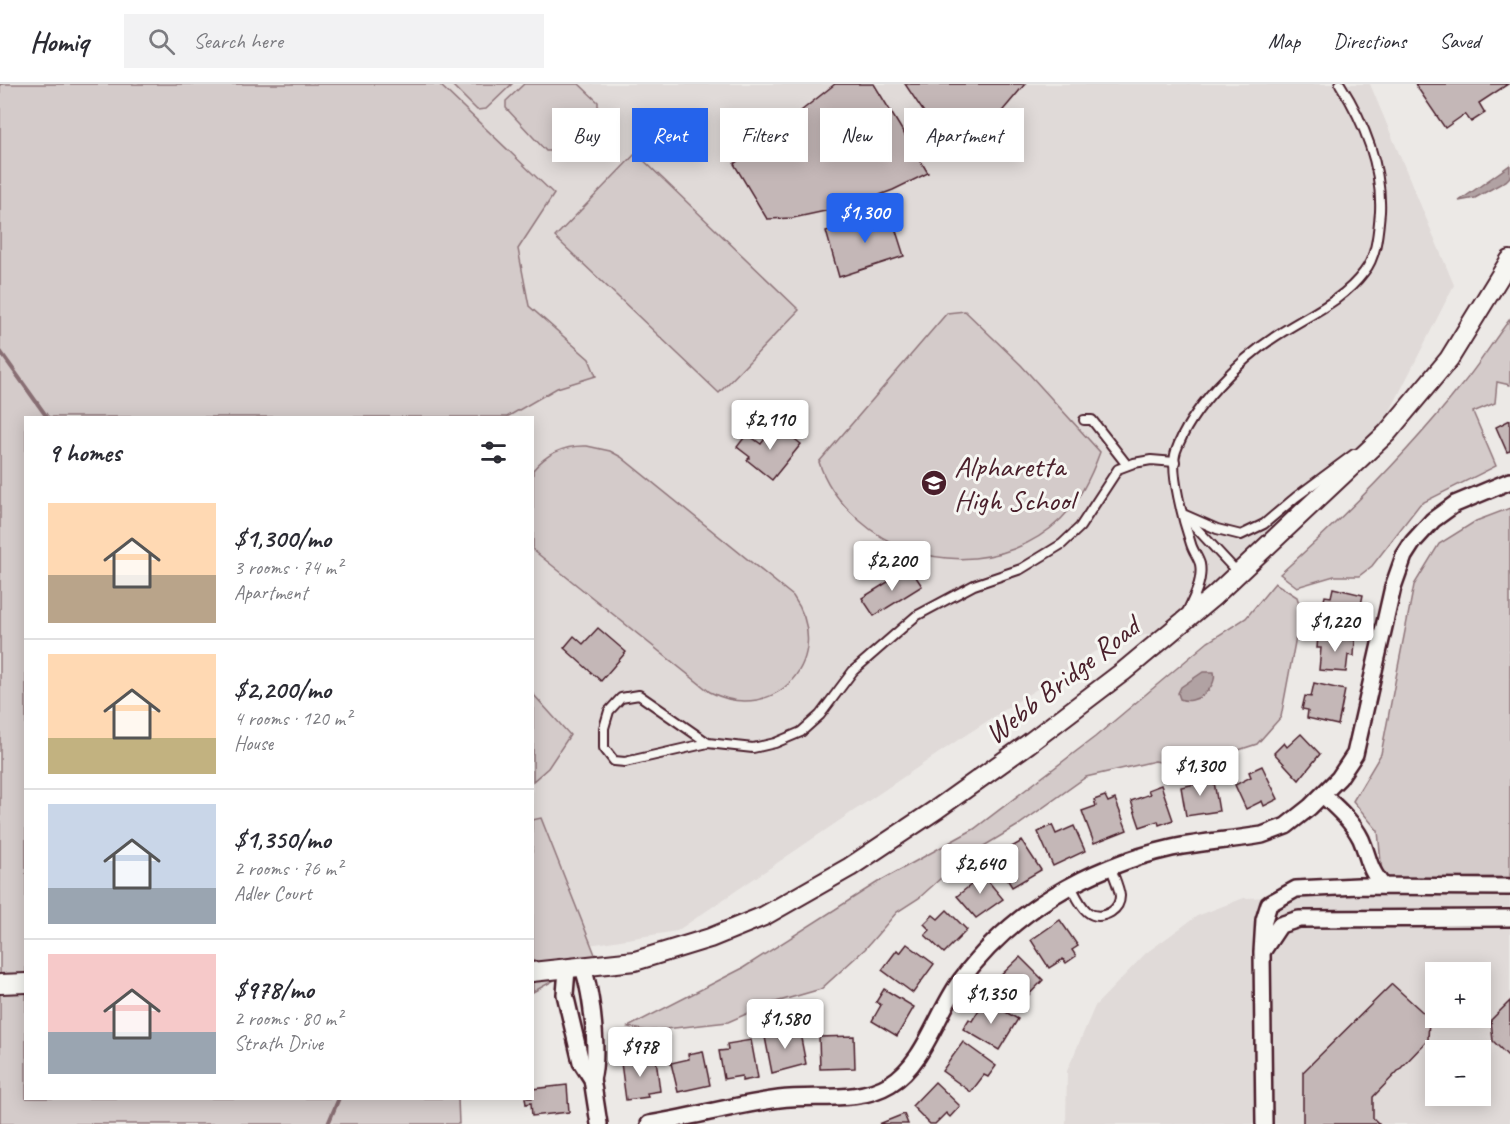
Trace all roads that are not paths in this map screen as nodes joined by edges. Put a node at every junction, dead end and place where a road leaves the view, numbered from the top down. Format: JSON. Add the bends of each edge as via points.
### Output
{"nodes":[{"id":1,"x":1340,"y":84,"type":"edge"},
{"id":2,"x":1510,"y":260,"type":"edge"},
{"id":3,"x":1084,"y":420,"type":"dead end"},
{"id":4,"x":1388,"y":433,"type":"junction"},
{"id":5,"x":1174,"y":462,"type":"junction"},
{"id":6,"x":1127,"y":465,"type":"junction"},
{"id":7,"x":1510,"y":481,"type":"edge"},
{"id":8,"x":1185,"y":515,"type":"junction"},
{"id":9,"x":1238,"y":573,"type":"junction"},
{"id":10,"x":1182,"y":622,"type":"junction"},
{"id":11,"x":708,"y":743,"type":"junction"},
{"id":12,"x":1323,"y":795,"type":"junction"},
{"id":13,"x":1367,"y":864,"type":"junction"},
{"id":14,"x":1111,"y":868,"type":"junction"},
{"id":15,"x":1071,"y":886,"type":"junction"},
{"id":16,"x":1359,"y":886,"type":"junction"},
{"id":17,"x":1383,"y":886,"type":"junction"},
{"id":18,"x":1510,"y":887,"type":"edge"},
{"id":19,"x":1510,"y":918,"type":"edge"},
{"id":20,"x":1262,"y":952,"type":"junction"},
{"id":21,"x":575,"y":969,"type":"junction"},
{"id":22,"x":534,"y":972,"type":"edge"},
{"id":23,"x":24,"y":983,"type":"edge"},
{"id":24,"x":0,"y":984,"type":"edge"},
{"id":25,"x":594,"y":1044,"type":"junction"},
{"id":26,"x":577,"y":1047,"type":"junction"},
{"id":27,"x":592,"y":1079,"type":"junction"},
{"id":28,"x":599,"y":1124,"type":"edge"},
{"id":29,"x":649,"y":1124,"type":"edge"},
{"id":30,"x":1264,"y":1124,"type":"edge"}],
"edges":[{"from":1,"to":5,"type":"lane","via":[[1365,129],[1381,186],[1377,242],[1365,271],[1340,297],[1275,336],[1219,385],[1186,430]]},
{"from":2,"to":4,"type":"street","name":"Webb Bridge Road","via":[[1449,359]]},
{"from":3,"to":6,"type":"lane","via":[[1092,420]]},
{"from":4,"to":8,"type":"lane","via":[[1342,461],[1264,524],[1241,535]]},
{"from":4,"to":9,"type":"street","name":"Webb Bridge Road"},
{"from":5,"to":6,"type":"lane","via":[[1151,460]]},
{"from":5,"to":8,"type":"lane","via":[[1173,474]]},
{"from":6,"to":11,"type":"lane","via":[[1118,469],[1080,527],[1062,544],[1021,569],[974,585],[916,616],[853,671],[820,715],[801,732],[753,748]]},
{"from":7,"to":12,"type":"street","via":[[1455,504],[1423,530],[1404,556],[1393,587],[1360,741],[1348,766]]},
{"from":8,"to":9,"type":"lane"},
{"from":8,"to":10,"type":"lane","via":[[1200,566],[1197,592]]},
{"from":9,"to":10,"type":"street","name":"Webb Bridge Road"},
{"from":10,"to":21,"type":"street","name":"Webb Bridge Road","via":[[1124,671],[937,809],[813,889],[764,916],[710,938],[635,960]]},
{"from":11,"to":11,"type":"lane","via":[[639,695],[621,698],[609,711],[604,728],[604,748],[614,761],[625,762]]},
{"from":12,"to":13,"type":"street","via":[[1356,831]]},
{"from":12,"to":14,"type":"street","via":[[1276,831],[1174,848]]},
{"from":13,"to":16,"type":"street"},
{"from":13,"to":17,"type":"street"},
{"from":14,"to":15,"type":"street"},
{"from":14,"to":15,"type":"lane","via":[[1119,903],[1104,915],[1097,917],[1086,912]]},
{"from":15,"to":29,"type":"street","via":[[1033,907],[985,949],[949,998],[912,1064],[888,1086],[861,1095],[780,1099]]},
{"from":16,"to":17,"type":"street"},
{"from":16,"to":20,"type":"street","via":[[1296,889],[1269,904]]},
{"from":17,"to":18,"type":"street"},
{"from":19,"to":20,"type":"street","via":[[1299,919],[1280,925]]},
{"from":20,"to":30,"type":"street"},
{"from":21,"to":22,"type":"street","name":"Webb Bridge Road"},
{"from":21,"to":25,"type":"street","via":[[589,985]]},
{"from":21,"to":26,"type":"street","via":[[565,994]]},
{"from":23,"to":24,"type":"street"},
{"from":25,"to":26,"type":"lane"},
{"from":25,"to":27,"type":"street","via":[[596,1063]]},
{"from":26,"to":27,"type":"street","via":[[583,1068]]},
{"from":27,"to":28,"type":"street"}]}
